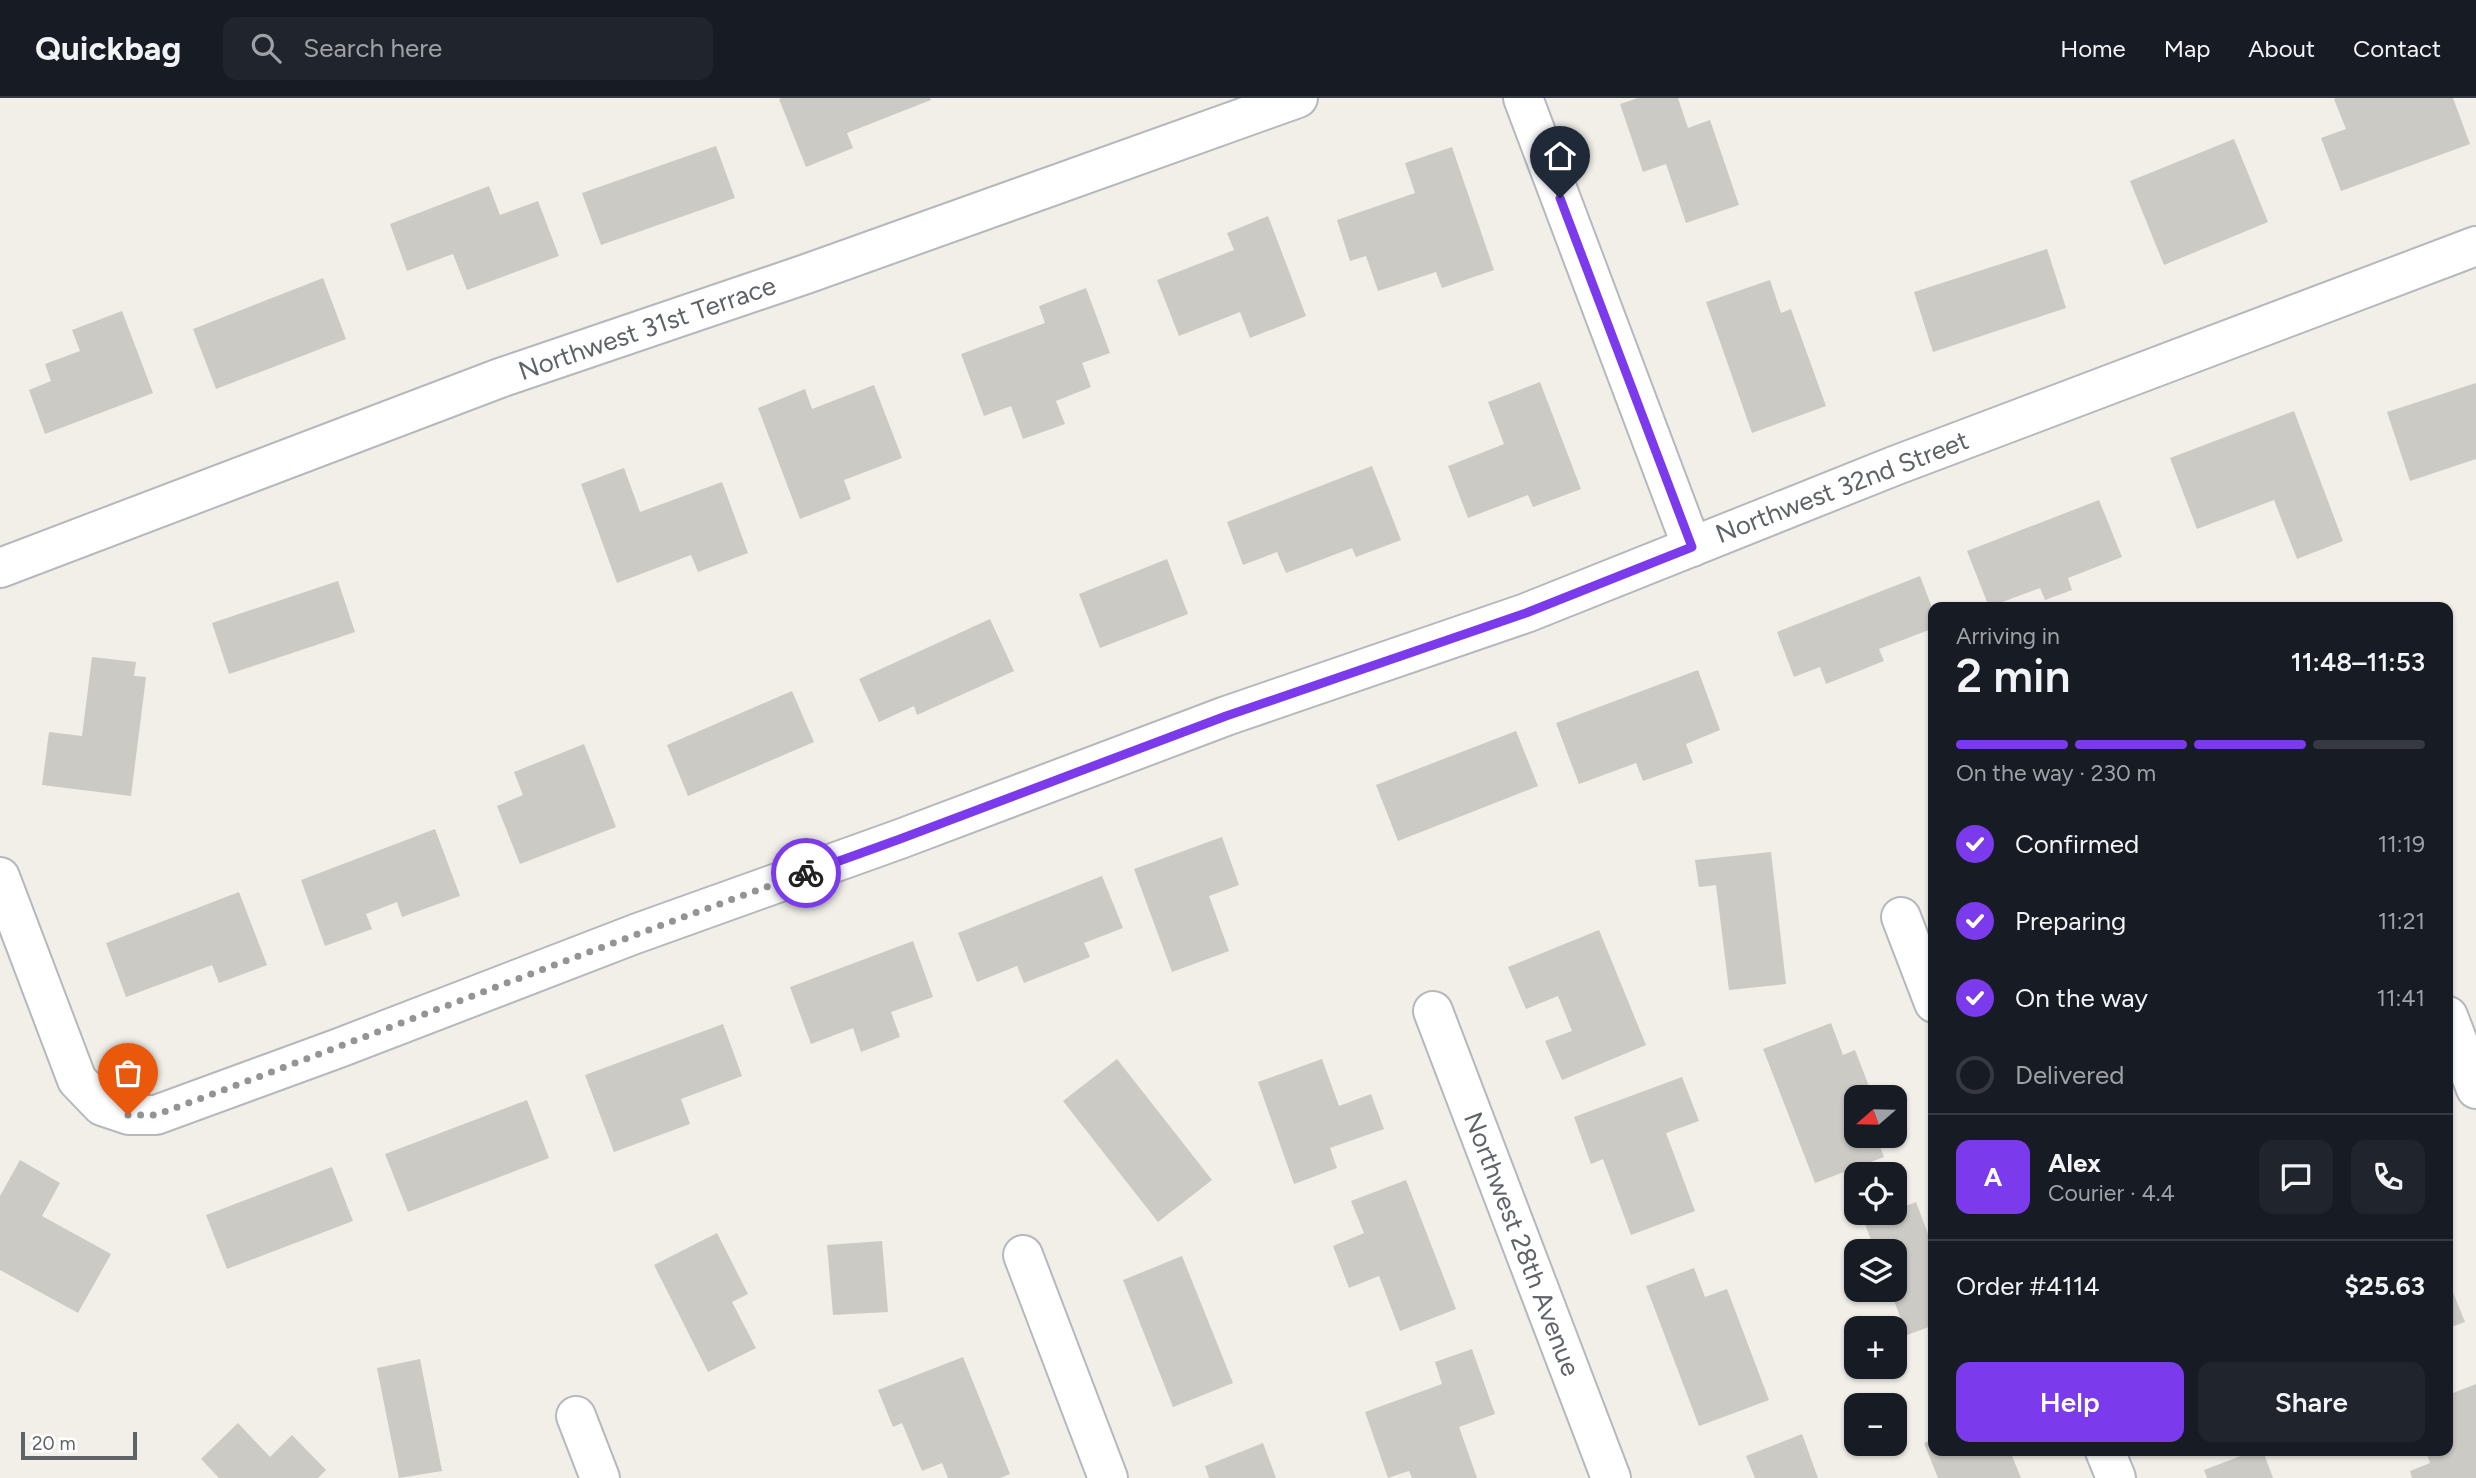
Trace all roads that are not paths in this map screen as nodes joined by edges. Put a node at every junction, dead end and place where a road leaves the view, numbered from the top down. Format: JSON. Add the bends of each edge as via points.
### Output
{"nodes":[{"id":1,"x":1298,"y":98,"type":"edge"},
{"id":2,"x":1523,"y":98,"type":"edge"},
{"id":3,"x":2476,"y":246,"type":"edge"},
{"id":4,"x":1692,"y":547,"type":"junction"},
{"id":5,"x":0,"y":568,"type":"edge"},
{"id":6,"x":0,"y":877,"type":"edge"},
{"id":7,"x":1901,"y":917,"type":"dead end"},
{"id":8,"x":1928,"y":987,"type":"edge"},
{"id":9,"x":1433,"y":1011,"type":"dead end"},
{"id":10,"x":2453,"y":1029,"type":"edge"},
{"id":11,"x":2476,"y":1089,"type":"edge"},
{"id":12,"x":1023,"y":1255,"type":"dead end"},
{"id":13,"x":576,"y":1416,"type":"dead end"},
{"id":14,"x":2107,"y":1456,"type":"edge"},
{"id":15,"x":600,"y":1478,"type":"edge"},
{"id":16,"x":1108,"y":1478,"type":"edge"},
{"id":17,"x":1611,"y":1478,"type":"edge"},
{"id":18,"x":2116,"y":1478,"type":"edge"}],
"edges":[{"from":1,"to":5,"type":"street","name":"Northwest 31st Terrace","via":[[500,378]]},
{"from":2,"to":4,"type":"street"},
{"from":3,"to":4,"type":"street","name":"Northwest 32nd Street"},
{"from":4,"to":6,"type":"street","name":"Northwest 32nd Street","via":[[1526,613],[1226,716],[156,1115],[128,1115],[103,1106],[76,1080]]},
{"from":7,"to":8,"type":"street"},
{"from":9,"to":17,"type":"street","name":"Northwest 28th Avenue"},
{"from":10,"to":11,"type":"street"},
{"from":12,"to":16,"type":"street"},
{"from":13,"to":15,"type":"street"},
{"from":14,"to":18,"type":"street"}]}
